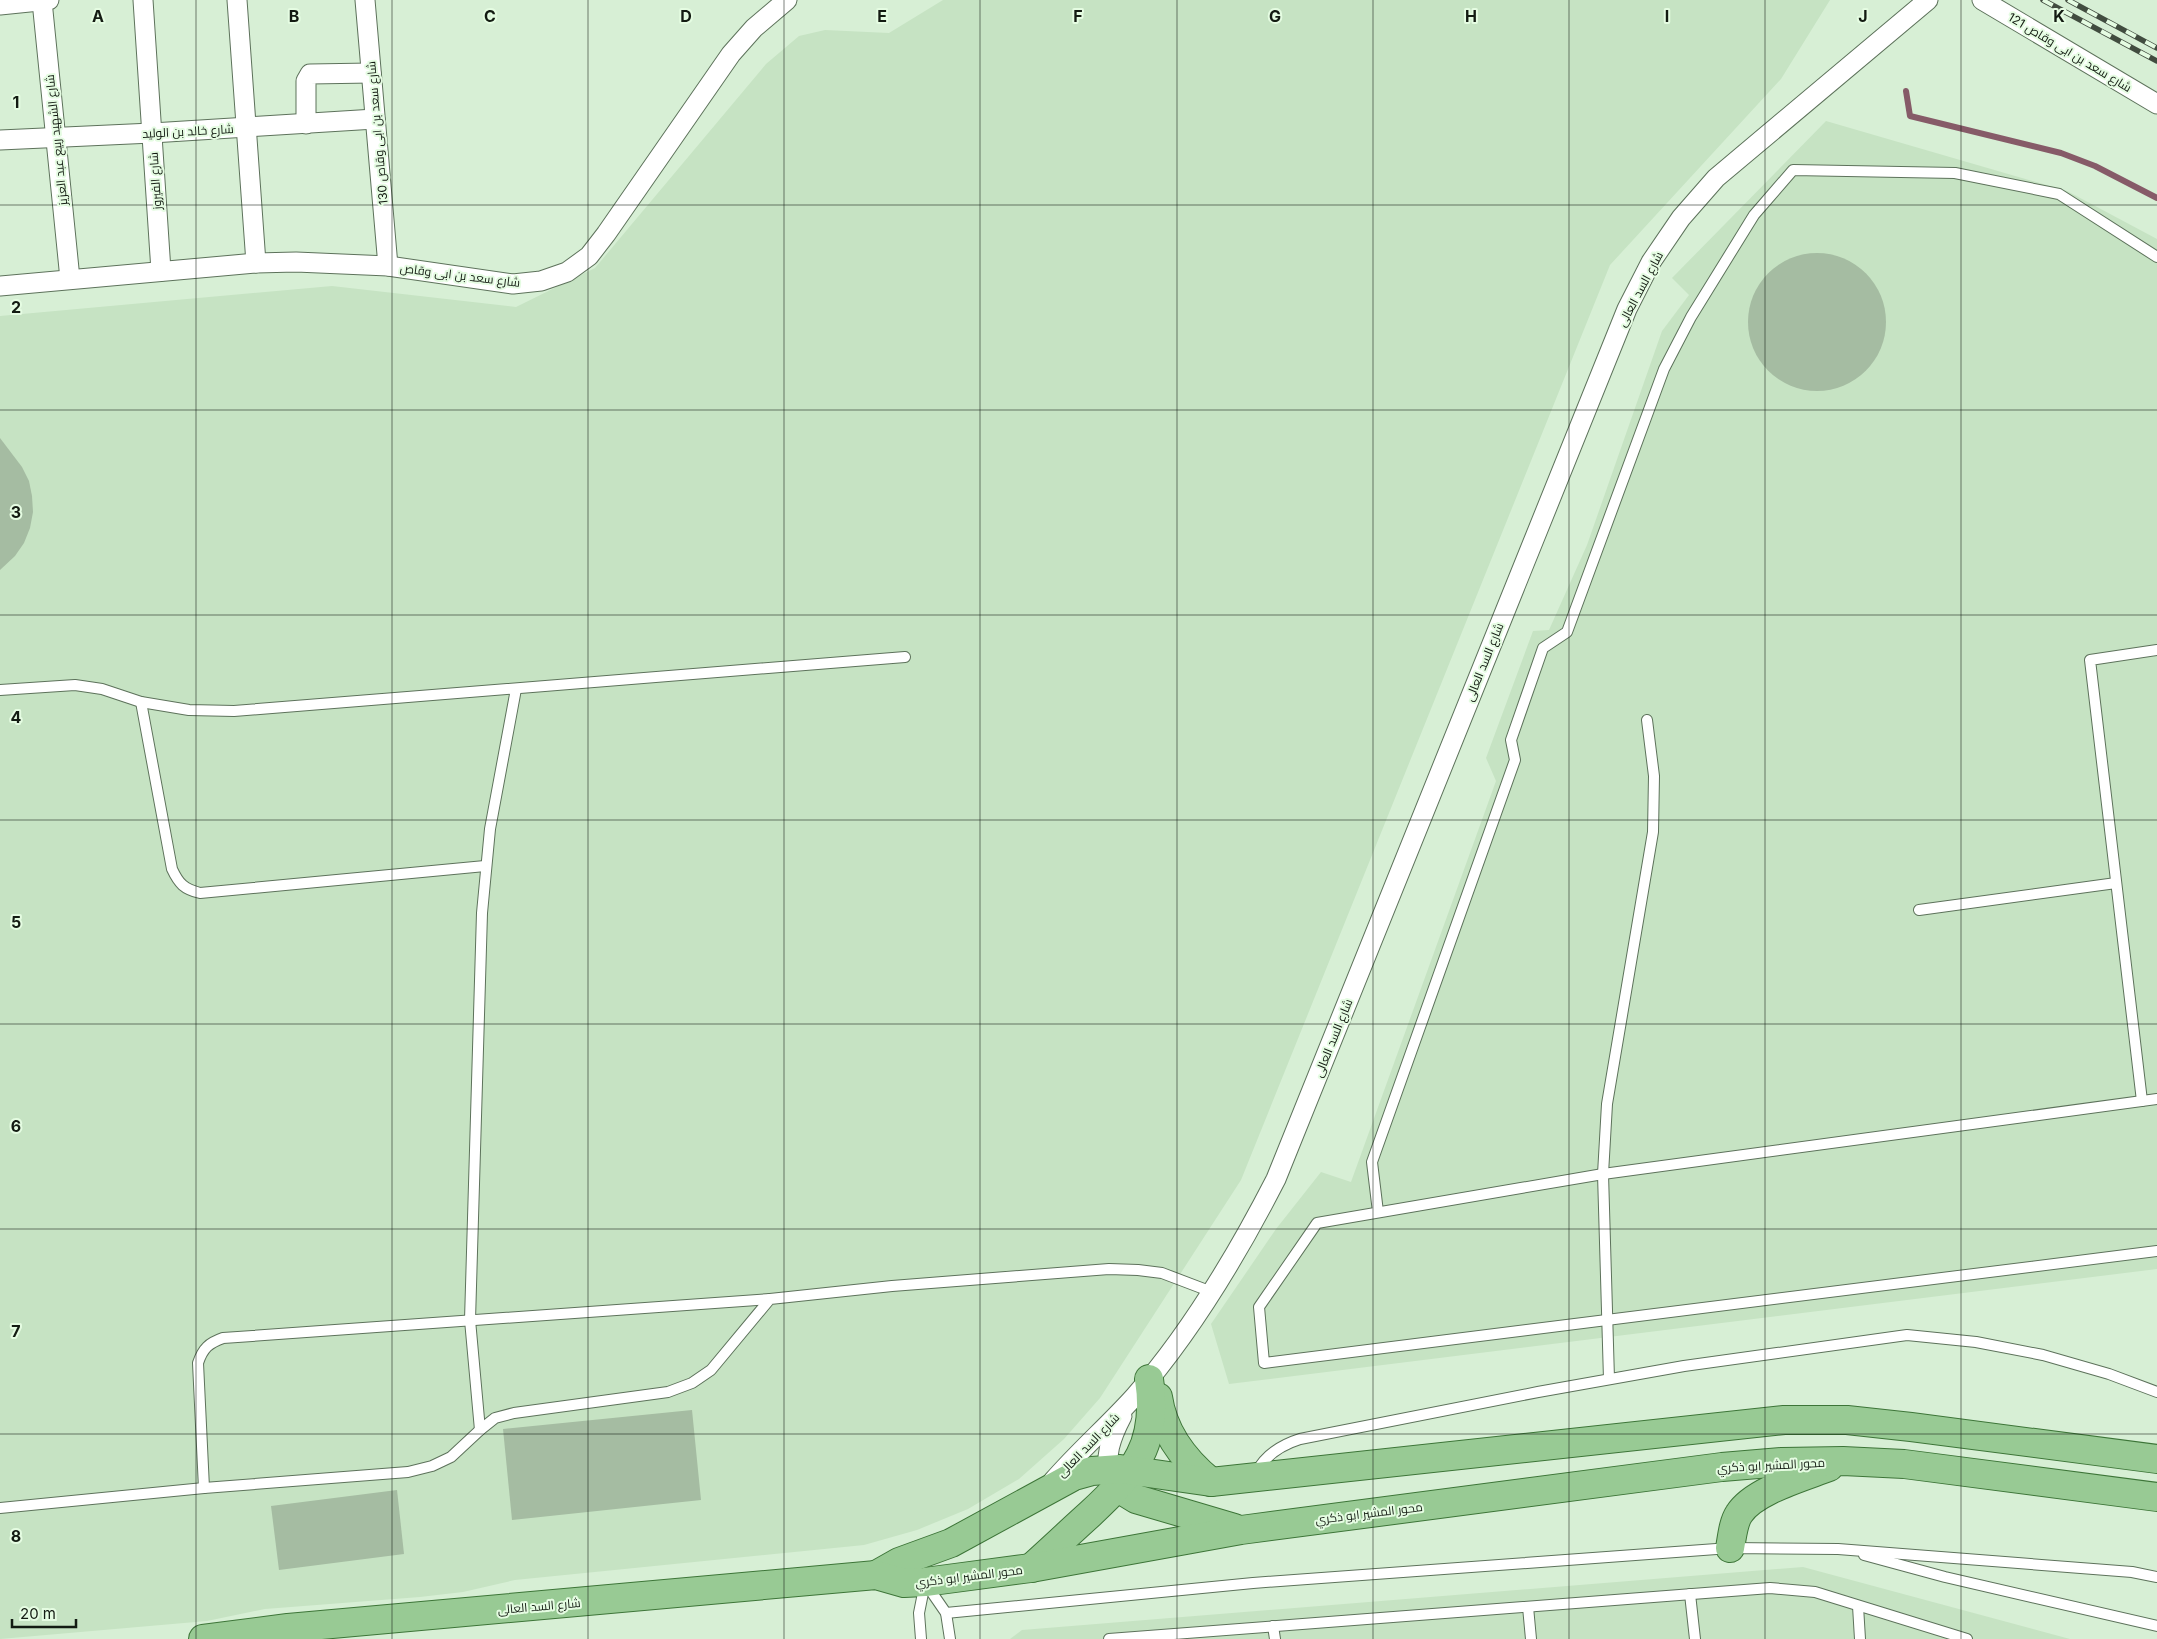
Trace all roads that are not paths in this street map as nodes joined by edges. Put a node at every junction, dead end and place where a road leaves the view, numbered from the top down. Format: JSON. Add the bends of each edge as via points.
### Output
{"nodes":[{"id":1,"x":48,"y":0,"type":"edge"},
{"id":2,"x":143,"y":0,"type":"edge"},
{"id":3,"x":237,"y":0,"type":"edge"},
{"id":4,"x":365,"y":0,"type":"edge"},
{"id":5,"x":787,"y":0,"type":"edge"},
{"id":6,"x":1928,"y":0,"type":"edge"},
{"id":7,"x":1982,"y":0,"type":"edge"},
{"id":8,"x":42,"y":1,"type":"edge"},
{"id":9,"x":0,"y":4,"type":"edge"},
{"id":10,"x":371,"y":73,"type":"junction"},
{"id":11,"x":2157,"y":104,"type":"edge"},
{"id":12,"x":375,"y":119,"type":"junction"},
{"id":13,"x":306,"y":124,"type":"junction"},
{"id":14,"x":246,"y":127,"type":"junction"},
{"id":15,"x":152,"y":133,"type":"junction"},
{"id":16,"x":56,"y":137,"type":"junction"},
{"id":17,"x":0,"y":140,"type":"edge"},
{"id":18,"x":2157,"y":257,"type":"edge"},
{"id":19,"x":256,"y":263,"type":"junction"},
{"id":20,"x":388,"y":266,"type":"junction"},
{"id":21,"x":161,"y":271,"type":"junction"},
{"id":22,"x":70,"y":279,"type":"junction"},
{"id":23,"x":0,"y":286,"type":"edge"},
{"id":24,"x":2157,"y":650,"type":"edge"},
{"id":25,"x":905,"y":657,"type":"dead end"},
{"id":26,"x":516,"y":689,"type":"junction"},
{"id":27,"x":0,"y":690,"type":"edge"},
{"id":28,"x":141,"y":702,"type":"junction"},
{"id":29,"x":1647,"y":720,"type":"dead end"},
{"id":30,"x":485,"y":866,"type":"junction"},
{"id":31,"x":2116,"y":883,"type":"junction"},
{"id":32,"x":1920,"y":910,"type":"dead end"},
{"id":33,"x":2157,"y":1099,"type":"edge"},
{"id":34,"x":2142,"y":1101,"type":"junction"},
{"id":35,"x":1603,"y":1174,"type":"junction"},
{"id":36,"x":1378,"y":1212,"type":"junction"},
{"id":37,"x":2157,"y":1250,"type":"edge"},
{"id":38,"x":1212,"y":1292,"type":"junction"},
{"id":39,"x":770,"y":1299,"type":"junction"},
{"id":40,"x":470,"y":1320,"type":"junction"},
{"id":41,"x":1608,"y":1320,"type":"junction"},
{"id":42,"x":1609,"y":1380,"type":"junction"},
{"id":43,"x":1147,"y":1381,"type":"junction"},
{"id":44,"x":2157,"y":1392,"type":"edge"},
{"id":45,"x":480,"y":1430,"type":"junction"},
{"id":46,"x":2157,"y":1459,"type":"edge"},
{"id":47,"x":1843,"y":1461,"type":"junction"},
{"id":48,"x":1119,"y":1476,"type":"junction"},
{"id":49,"x":1253,"y":1479,"type":"junction"},
{"id":50,"x":1211,"y":1482,"type":"junction"},
{"id":51,"x":204,"y":1488,"type":"junction"},
{"id":52,"x":1042,"y":1494,"type":"junction"},
{"id":53,"x":2157,"y":1497,"type":"edge"},
{"id":54,"x":0,"y":1508,"type":"edge"},
{"id":55,"x":1241,"y":1530,"type":"junction"},
{"id":56,"x":1730,"y":1548,"type":"junction"},
{"id":57,"x":1838,"y":1549,"type":"junction"},
{"id":58,"x":1031,"y":1568,"type":"junction"},
{"id":59,"x":876,"y":1575,"type":"junction"},
{"id":60,"x":2157,"y":1577,"type":"edge"},
{"id":61,"x":925,"y":1582,"type":"junction"},
{"id":62,"x":1690,"y":1594,"type":"junction"},
{"id":63,"x":1858,"y":1606,"type":"junction"},
{"id":64,"x":1528,"y":1607,"type":"junction"},
{"id":65,"x":946,"y":1613,"type":"junction"},
{"id":66,"x":1274,"y":1626,"type":"junction"},
{"id":67,"x":2157,"y":1626,"type":"edge"},
{"id":68,"x":289,"y":1634,"type":"edge"},
{"id":69,"x":203,"y":1639,"type":"edge"},
{"id":70,"x":920,"y":1639,"type":"edge"},
{"id":71,"x":950,"y":1639,"type":"edge"},
{"id":72,"x":1109,"y":1639,"type":"edge"},
{"id":73,"x":1114,"y":1639,"type":"edge"},
{"id":74,"x":1275,"y":1639,"type":"edge"},
{"id":75,"x":1531,"y":1639,"type":"edge"},
{"id":76,"x":1695,"y":1639,"type":"edge"},
{"id":77,"x":1860,"y":1639,"type":"edge"},
{"id":78,"x":1967,"y":1639,"type":"edge"}],
"edges":[{"from":1,"to":8,"type":"street"},
{"from":2,"to":15,"type":"street","name":"شارع الفيروز"},
{"from":3,"to":14,"type":"street"},
{"from":4,"to":10,"type":"street","name":"شارع سعد بن ابى وقاص 130"},
{"from":5,"to":20,"type":"street","name":"شارع سعد بن ابى وقاص","via":[[754,28],[731,54],[606,234],[589,256],[567,272],[541,282],[513,284]]},
{"from":6,"to":38,"type":"street","name":"شارع السد العالى","via":[[1716,178],[1681,218],[1651,262],[1627,309],[1276,1179]]},
{"from":7,"to":11,"type":"street","name":"شارع سعد بن ابى وقاص 121"},
{"from":8,"to":9,"type":"street"},
{"from":8,"to":16,"type":"street","name":"شارع الشهيد ربيع عبد العزيز"},
{"from":10,"to":12,"type":"street","name":"شارع سعد بن ابى وقاص 130"},
{"from":10,"to":13,"type":"street","via":[[310,74],[306,81]]},
{"from":12,"to":13,"type":"street","name":"شارع خالد بن الوليد"},
{"from":12,"to":20,"type":"street","name":"شارع سعد بن ابى وقاص 130"},
{"from":13,"to":14,"type":"street","name":"شارع خالد بن الوليد"},
{"from":14,"to":15,"type":"street","name":"شارع خالد بن الوليد"},
{"from":14,"to":19,"type":"street"},
{"from":15,"to":16,"type":"street","name":"شارع خالد بن الوليد"},
{"from":15,"to":21,"type":"street","name":"شارع الفيروز"},
{"from":16,"to":17,"type":"street","name":"شارع خالد بن الوليد"},
{"from":16,"to":22,"type":"street","name":"شارع الشهيد ربيع عبد العزيز"},
{"from":18,"to":36,"type":"lane","via":[[2059,194],[1955,173],[1793,170],[1754,215],[1691,317],[1664,369],[1567,632],[1543,648],[1511,740],[1515,760],[1372,1162]]},
{"from":19,"to":20,"type":"street","name":"شارع سعد بن ابى وقاص"},
{"from":19,"to":21,"type":"street","name":"شارع سعد بن ابى وقاص"},
{"from":21,"to":22,"type":"street","name":"شارع سعد بن ابى وقاص"},
{"from":22,"to":23,"type":"street","name":"شارع سعد بن ابى وقاص"},
{"from":24,"to":31,"type":"lane","via":[[2090,660]]},
{"from":25,"to":26,"type":"lane"},
{"from":26,"to":28,"type":"lane","via":[[234,711],[189,710]]},
{"from":26,"to":30,"type":"lane"},
{"from":27,"to":28,"type":"lane","via":[[75,685],[102,689]]},
{"from":28,"to":30,"type":"lane","via":[[172,869],[185,889],[200,893]]},
{"from":29,"to":35,"type":"lane","via":[[1654,776],[1653,832],[1607,1104]]},
{"from":30,"to":40,"type":"lane"},
{"from":31,"to":32,"type":"lane"},
{"from":31,"to":34,"type":"lane"},
{"from":33,"to":34,"type":"lane"},
{"from":34,"to":35,"type":"lane"},
{"from":35,"to":36,"type":"lane"},
{"from":35,"to":41,"type":"lane"},
{"from":36,"to":41,"type":"lane","via":[[1317,1223],[1259,1307],[1264,1363]]},
{"from":37,"to":41,"type":"lane"},
{"from":38,"to":39,"type":"lane","via":[[1162,1273],[1109,1269]]},
{"from":38,"to":43,"type":"street","name":"شارع السد العالى"},
{"from":39,"to":40,"type":"lane"},
{"from":39,"to":45,"type":"lane","via":[[711,1370],[692,1383],[668,1392],[514,1413],[495,1418]]},
{"from":40,"to":45,"type":"lane"},
{"from":40,"to":51,"type":"lane","via":[[223,1338],[210,1343],[198,1363]]},
{"from":41,"to":42,"type":"lane"},
{"from":42,"to":44,"type":"lane","via":[[1908,1334],[1976,1342],[2043,1355]]},
{"from":42,"to":49,"type":"lane","via":[[1300,1439],[1272,1452]]},
{"from":43,"to":48,"type":"main road","via":[[1151,1395],[1150,1426],[1140,1457]]},
{"from":43,"to":50,"type":"main road","via":[[1158,1392],[1160,1411],[1167,1429],[1186,1459]]},
{"from":43,"to":52,"type":"street","name":"شارع السد العالى"},
{"from":45,"to":51,"type":"lane","via":[[451,1457],[408,1472]]},
{"from":46,"to":49,"type":"main road","name":"محور المشير ابو ذكري","via":[[1848,1420],[1784,1420]]},
{"from":47,"to":53,"type":"main road","name":"محور المشير ابو ذكري","via":[[1904,1464]]},
{"from":47,"to":55,"type":"main road","name":"محور المشير ابو ذكري","via":[[1722,1467]]},
{"from":47,"to":56,"type":"main road","via":[[1746,1504],[1737,1516]]},
{"from":48,"to":50,"type":"main road","name":"محور المشير ابو ذكري"},
{"from":48,"to":52,"type":"main road","name":"محور المشير ابو ذكري","via":[[1074,1476]]},
{"from":48,"to":55,"type":"main road","via":[[1136,1499]]},
{"from":48,"to":58,"type":"main road"},
{"from":49,"to":50,"type":"main road","name":"محور المشير ابو ذكري"},
{"from":51,"to":54,"type":"lane"},
{"from":52,"to":59,"type":"main road","name":"محور المشير ابو ذكري","via":[[951,1543],[898,1562]]},
{"from":55,"to":58,"type":"main road","name":"محور المشير ابو ذكري"},
{"from":56,"to":57,"type":"lane"},
{"from":56,"to":65,"type":"lane","via":[[1253,1583]]},
{"from":57,"to":60,"type":"lane","via":[[2132,1572]]},
{"from":57,"to":67,"type":"lane"},
{"from":58,"to":61,"type":"main road","name":"محور المشير ابو ذكري"},
{"from":59,"to":61,"type":"main road","name":"محور المشير ابو ذكري","via":[[904,1583]]},
{"from":59,"to":68,"type":"main road","name":"شارع السد العالى"},
{"from":61,"to":65,"type":"lane"},
{"from":61,"to":70,"type":"lane","via":[[919,1613]]},
{"from":62,"to":63,"type":"lane","via":[[1793,1589],[1815,1592]]},
{"from":62,"to":64,"type":"lane"},
{"from":62,"to":76,"type":"lane"},
{"from":63,"to":77,"type":"lane"},
{"from":63,"to":78,"type":"lane"},
{"from":64,"to":66,"type":"lane"},
{"from":64,"to":75,"type":"lane"},
{"from":65,"to":71,"type":"lane"},
{"from":66,"to":73,"type":"lane"},
{"from":66,"to":74,"type":"lane"},
{"from":68,"to":69,"type":"main road","name":"شارع السد العالى"},
{"from":72,"to":73,"type":"lane"}]}
